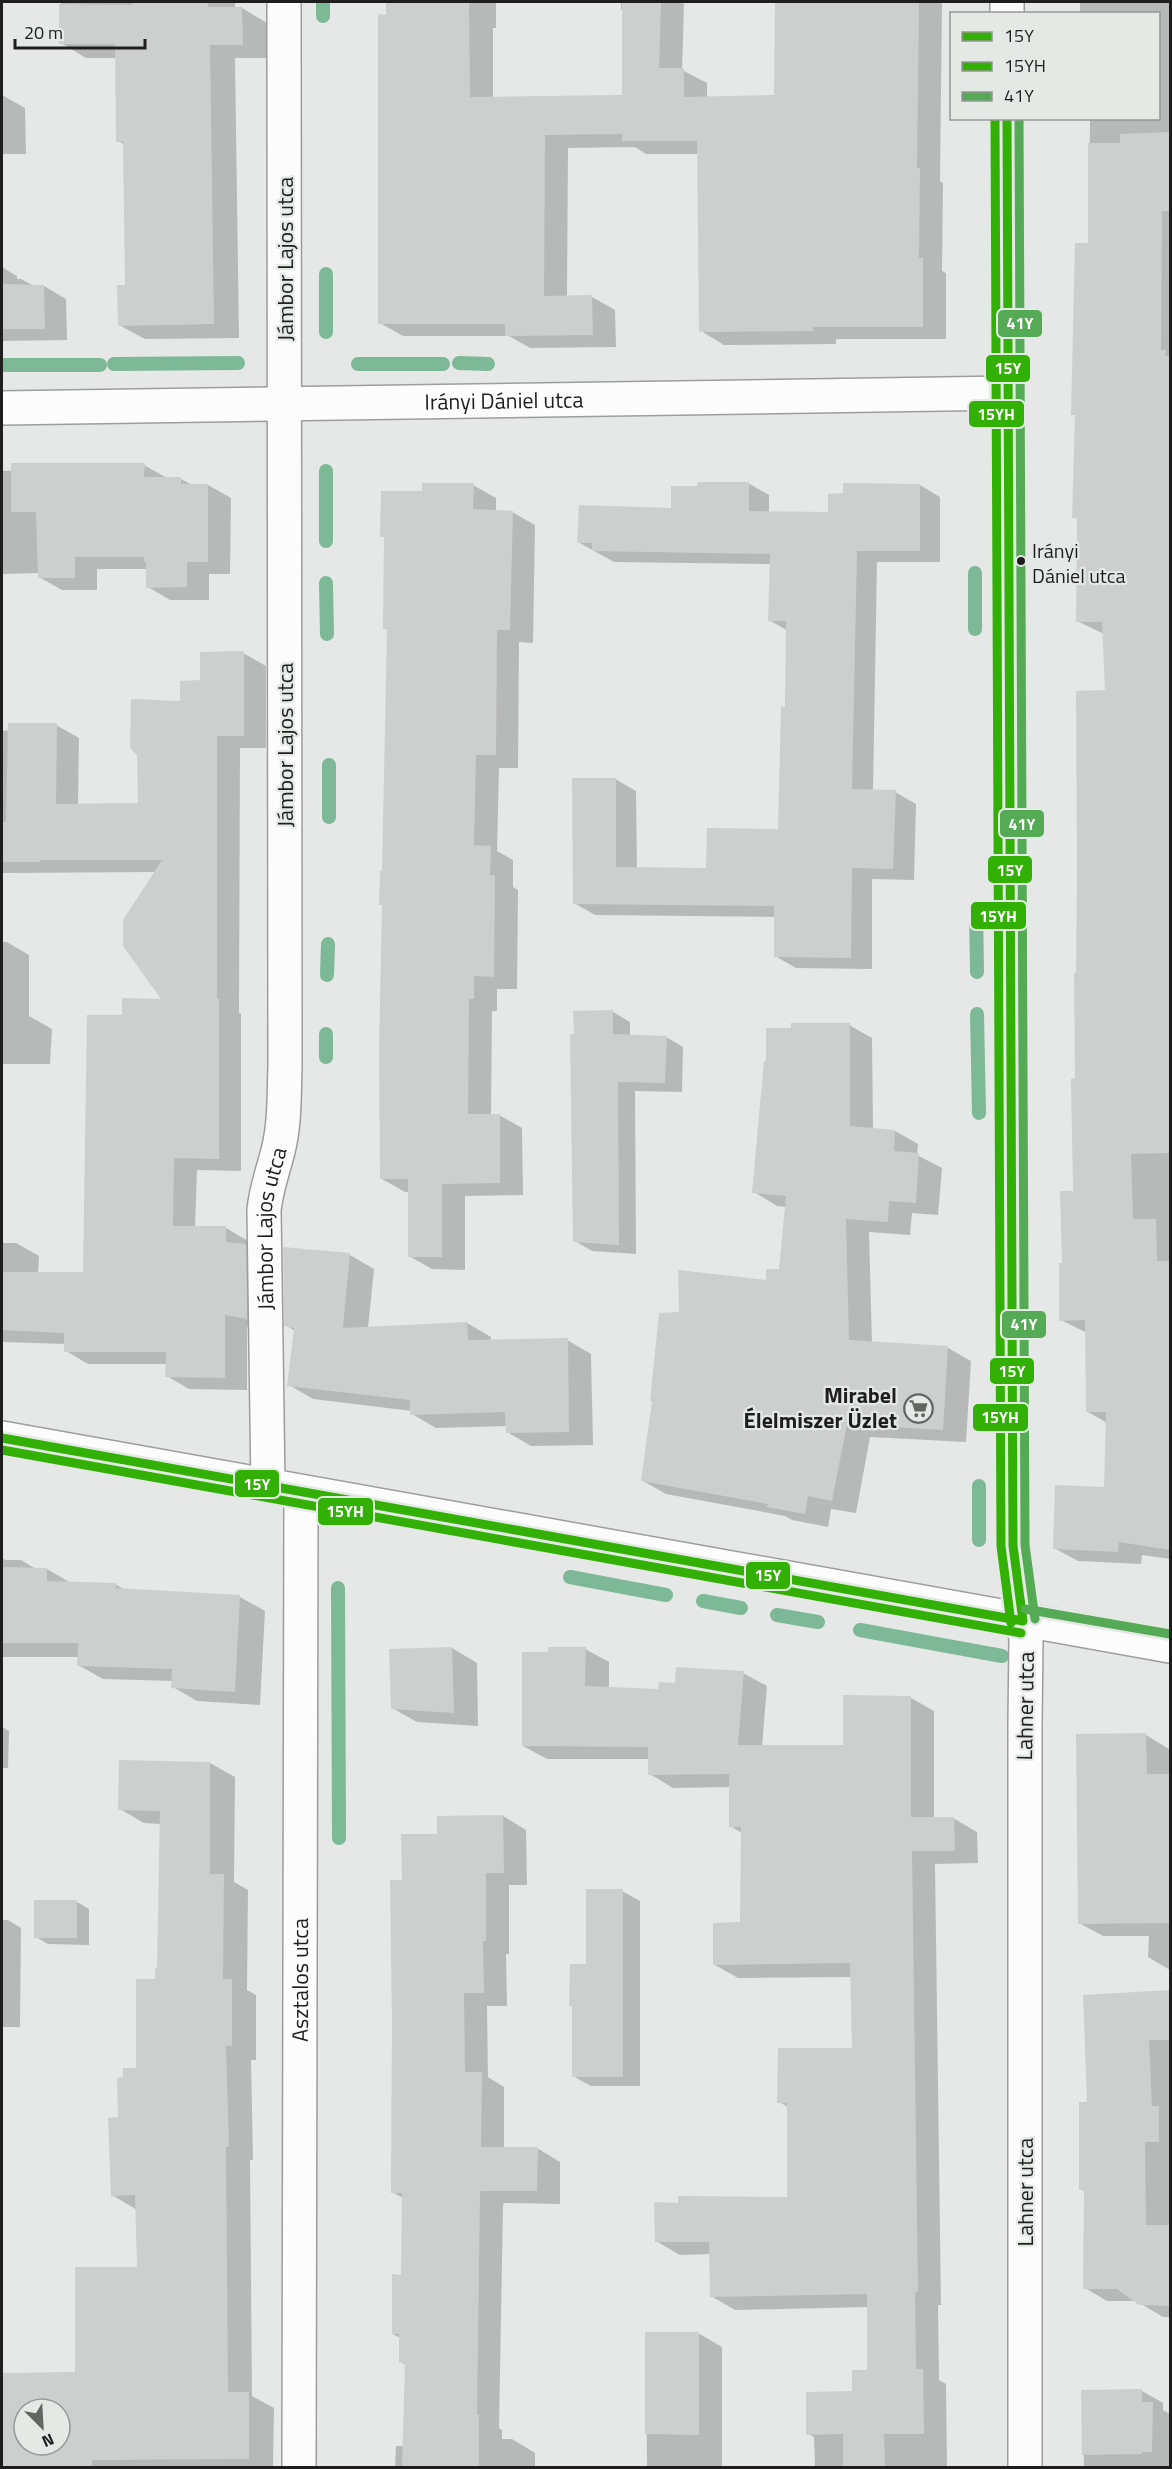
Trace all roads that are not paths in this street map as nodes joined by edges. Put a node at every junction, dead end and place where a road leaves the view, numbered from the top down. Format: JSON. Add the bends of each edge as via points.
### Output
{"nodes":[{"id":1,"x":284,"y":2,"type":"edge"},
{"id":2,"x":1008,"y":120,"type":"edge"},
{"id":3,"x":1009,"y":393,"type":"junction"},
{"id":4,"x":285,"y":403,"type":"junction"},
{"id":5,"x":2,"y":408,"type":"edge"},
{"id":6,"x":2,"y":1438,"type":"edge"},
{"id":7,"x":268,"y":1486,"type":"junction"},
{"id":8,"x":301,"y":1492,"type":"junction"},
{"id":9,"x":1023,"y":1621,"type":"junction"},
{"id":10,"x":1170,"y":1646,"type":"edge"},
{"id":11,"x":299,"y":2468,"type":"edge"},
{"id":12,"x":1025,"y":2468,"type":"edge"}],
"edges":[{"from":1,"to":4,"type":"street","name":"Jámbor Lajos utca"},
{"from":2,"to":3,"type":"street","name":"Lahner utca"},
{"from":3,"to":4,"type":"street","name":"Irányi Dániel utca"},
{"from":3,"to":9,"type":"street","name":"Lahner utca","via":[[1013,1546]]},
{"from":4,"to":5,"type":"street","name":"Irányi Dániel utca"},
{"from":4,"to":7,"type":"street","name":"Jámbor Lajos utca","via":[[285,1066],[283,1127],[264,1210]]},
{"from":6,"to":7,"type":"street"},
{"from":7,"to":8,"type":"street"},
{"from":8,"to":9,"type":"street"},
{"from":8,"to":11,"type":"street","name":"Asztalos utca"},
{"from":9,"to":10,"type":"street"},
{"from":9,"to":12,"type":"street","name":"Lahner utca","via":[[1027,1657]]}]}
